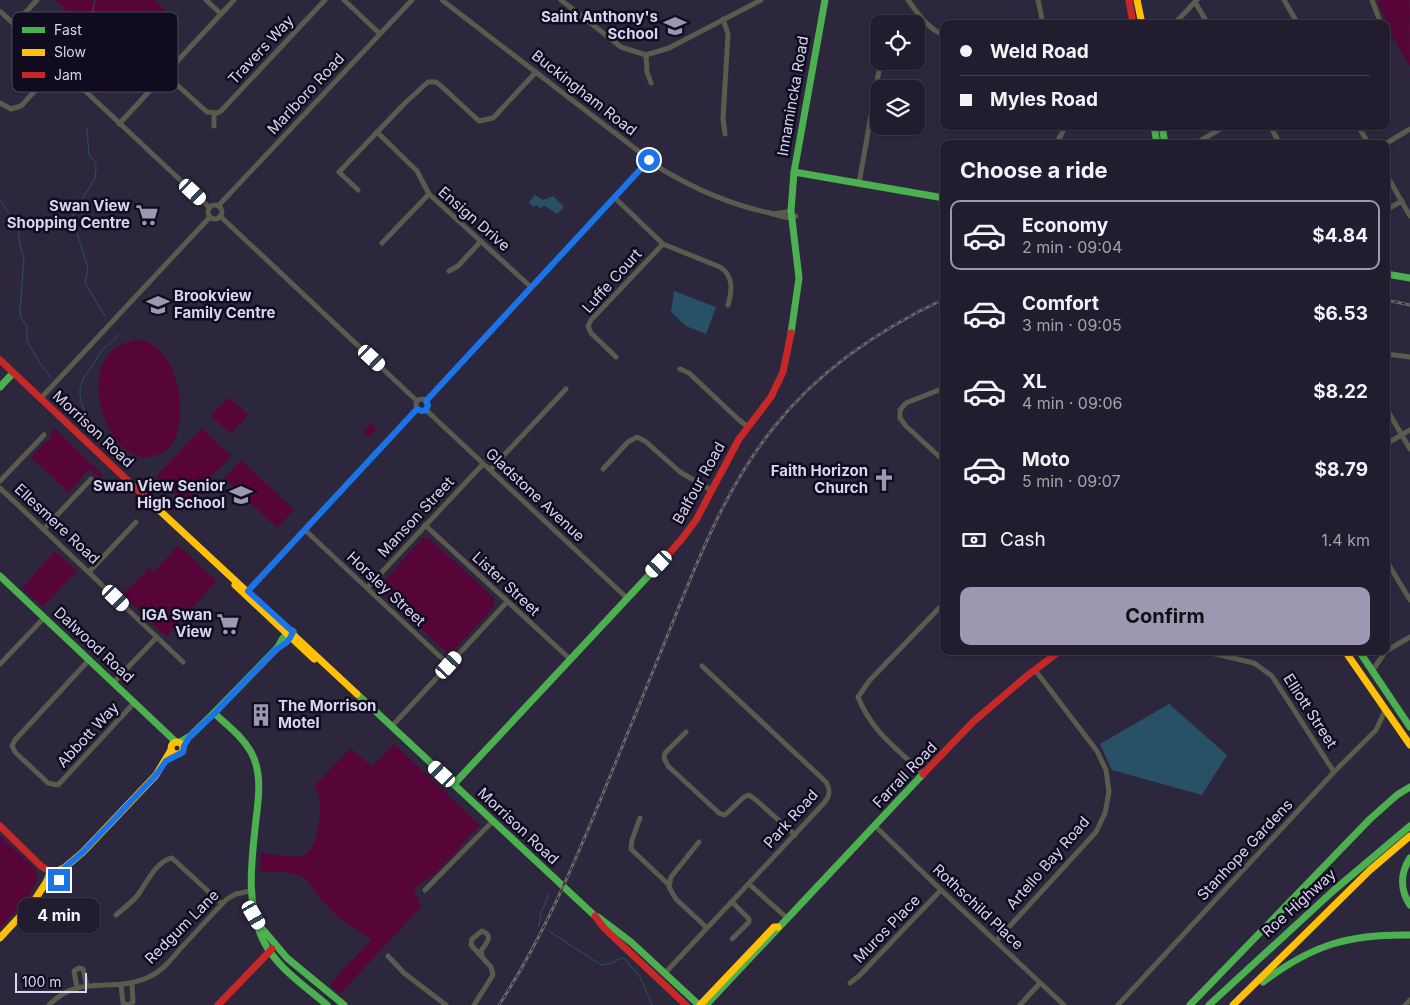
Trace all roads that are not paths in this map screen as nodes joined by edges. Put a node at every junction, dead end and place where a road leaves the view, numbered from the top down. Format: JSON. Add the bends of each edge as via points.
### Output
{"nodes":[{"id":1,"x":37,"y":0,"type":"edge"},
{"id":2,"x":206,"y":0,"type":"edge"},
{"id":3,"x":234,"y":0,"type":"edge"},
{"id":4,"x":325,"y":0,"type":"edge"},
{"id":5,"x":344,"y":0,"type":"edge"},
{"id":6,"x":412,"y":0,"type":"edge"},
{"id":7,"x":442,"y":0,"type":"edge"},
{"id":8,"x":561,"y":0,"type":"edge"},
{"id":9,"x":761,"y":0,"type":"edge"},
{"id":10,"x":824,"y":0,"type":"edge"},
{"id":11,"x":908,"y":0,"type":"edge"},
{"id":12,"x":1038,"y":0,"type":"edge"},
{"id":13,"x":1129,"y":0,"type":"edge"},
{"id":14,"x":1137,"y":0,"type":"edge"},
{"id":15,"x":1284,"y":0,"type":"edge"},
{"id":16,"x":1372,"y":0,"type":"edge"},
{"id":17,"x":1196,"y":1,"type":"edge"},
{"id":18,"x":1,"y":12,"type":"edge"},
{"id":19,"x":26,"y":12,"type":"edge"},
{"id":20,"x":221,"y":14,"type":"junction"},
{"id":21,"x":723,"y":19,"type":"junction"},
{"id":22,"x":1042,"y":20,"type":"edge"},
{"id":23,"x":1132,"y":20,"type":"edge"},
{"id":24,"x":1141,"y":20,"type":"edge"},
{"id":25,"x":1178,"y":20,"type":"edge"},
{"id":26,"x":1206,"y":20,"type":"edge"},
{"id":27,"x":1296,"y":20,"type":"edge"},
{"id":28,"x":1380,"y":20,"type":"edge"},
{"id":29,"x":12,"y":23,"type":"edge"},
{"id":30,"x":940,"y":33,"type":"edge"},
{"id":31,"x":380,"y":34,"type":"junction"},
{"id":32,"x":646,"y":55,"type":"junction"},
{"id":33,"x":178,"y":60,"type":"edge"},
{"id":34,"x":536,"y":72,"type":"junction"},
{"id":35,"x":651,"y":83,"type":"dead end"},
{"id":36,"x":178,"y":86,"type":"edge"},
{"id":37,"x":33,"y":92,"type":"edge"},
{"id":38,"x":85,"y":92,"type":"edge"},
{"id":39,"x":148,"y":92,"type":"edge"},
{"id":40,"x":0,"y":102,"type":"edge"},
{"id":41,"x":214,"y":114,"type":"junction"},
{"id":42,"x":870,"y":123,"type":"edge"},
{"id":43,"x":119,"y":124,"type":"junction"},
{"id":44,"x":214,"y":126,"type":"dead end"},
{"id":45,"x":1410,"y":129,"type":"edge"},
{"id":46,"x":1218,"y":130,"type":"edge"},
{"id":47,"x":377,"y":132,"type":"junction"},
{"id":48,"x":725,"y":134,"type":"dead end"},
{"id":49,"x":1202,"y":140,"type":"edge"},
{"id":50,"x":1390,"y":141,"type":"edge"},
{"id":51,"x":649,"y":160,"type":"junction"},
{"id":52,"x":794,"y":174,"type":"junction"},
{"id":53,"x":1390,"y":181,"type":"edge"},
{"id":54,"x":859,"y":183,"type":"junction"},
{"id":55,"x":358,"y":190,"type":"dead end"},
{"id":56,"x":429,"y":194,"type":"junction"},
{"id":57,"x":940,"y":197,"type":"edge"},
{"id":58,"x":615,"y":198,"type":"junction"},
{"id":59,"x":1402,"y":201,"type":"junction"},
{"id":60,"x":218,"y":206,"type":"junction"},
{"id":61,"x":209,"y":207,"type":"junction"},
{"id":62,"x":1390,"y":208,"type":"edge"},
{"id":63,"x":793,"y":214,"type":"junction"},
{"id":64,"x":220,"y":216,"type":"junction"},
{"id":65,"x":1410,"y":216,"type":"edge"},
{"id":66,"x":210,"y":217,"type":"junction"},
{"id":67,"x":481,"y":241,"type":"junction"},
{"id":68,"x":382,"y":243,"type":"dead end"},
{"id":69,"x":663,"y":244,"type":"junction"},
{"id":70,"x":448,"y":271,"type":"dead end"},
{"id":71,"x":1390,"y":275,"type":"edge"},
{"id":72,"x":1410,"y":278,"type":"edge"},
{"id":73,"x":531,"y":287,"type":"junction"},
{"id":74,"x":728,"y":305,"type":"dead end"},
{"id":75,"x":1390,"y":354,"type":"edge"},
{"id":76,"x":616,"y":357,"type":"dead end"},
{"id":77,"x":1410,"y":357,"type":"edge"},
{"id":78,"x":0,"y":360,"type":"edge"},
{"id":79,"x":680,"y":369,"type":"dead end"},
{"id":80,"x":13,"y":373,"type":"junction"},
{"id":81,"x":0,"y":387,"type":"edge"},
{"id":82,"x":566,"y":389,"type":"dead end"},
{"id":83,"x":940,"y":390,"type":"edge"},
{"id":84,"x":41,"y":398,"type":"junction"},
{"id":85,"x":417,"y":401,"type":"junction"},
{"id":86,"x":426,"y":401,"type":"junction"},
{"id":87,"x":417,"y":409,"type":"junction"},
{"id":88,"x":426,"y":410,"type":"junction"},
{"id":89,"x":1390,"y":415,"type":"edge"},
{"id":90,"x":748,"y":427,"type":"junction"},
{"id":91,"x":1410,"y":430,"type":"edge"},
{"id":92,"x":44,"y":435,"type":"dead end"},
{"id":93,"x":1402,"y":435,"type":"junction"},
{"id":94,"x":1390,"y":442,"type":"edge"},
{"id":95,"x":1410,"y":449,"type":"edge"},
{"id":96,"x":940,"y":456,"type":"edge"},
{"id":97,"x":483,"y":464,"type":"junction"},
{"id":98,"x":603,"y":469,"type":"dead end"},
{"id":99,"x":490,"y":470,"type":"junction"},
{"id":100,"x":91,"y":479,"type":"dead end"},
{"id":101,"x":0,"y":481,"type":"edge"},
{"id":102,"x":0,"y":488,"type":"edge"},
{"id":103,"x":712,"y":490,"type":"junction"},
{"id":104,"x":136,"y":522,"type":"dead end"},
{"id":105,"x":425,"y":525,"type":"junction"},
{"id":106,"x":44,"y":529,"type":"junction"},
{"id":107,"x":306,"y":530,"type":"junction"},
{"id":108,"x":1390,"y":567,"type":"edge"},
{"id":109,"x":89,"y":572,"type":"junction"},
{"id":110,"x":0,"y":576,"type":"edge"},
{"id":111,"x":366,"y":588,"type":"junction"},
{"id":112,"x":246,"y":593,"type":"junction"},
{"id":113,"x":627,"y":598,"type":"junction"},
{"id":114,"x":1410,"y":600,"type":"edge"},
{"id":115,"x":507,"y":602,"type":"junction"},
{"id":116,"x":940,"y":607,"type":"edge"},
{"id":117,"x":44,"y":618,"type":"junction"},
{"id":118,"x":290,"y":634,"type":"junction"},
{"id":119,"x":157,"y":637,"type":"junction"},
{"id":120,"x":1410,"y":637,"type":"edge"},
{"id":121,"x":1390,"y":649,"type":"edge"},
{"id":122,"x":1055,"y":655,"type":"edge"},
{"id":123,"x":1222,"y":655,"type":"edge"},
{"id":124,"x":1242,"y":655,"type":"edge"},
{"id":125,"x":1348,"y":655,"type":"edge"},
{"id":126,"x":1362,"y":655,"type":"edge"},
{"id":127,"x":1383,"y":655,"type":"edge"},
{"id":128,"x":1241,"y":659,"type":"junction"},
{"id":129,"x":90,"y":660,"type":"junction"},
{"id":130,"x":571,"y":660,"type":"junction"},
{"id":131,"x":184,"y":662,"type":"dead end"},
{"id":132,"x":0,"y":664,"type":"edge"},
{"id":133,"x":449,"y":665,"type":"junction"},
{"id":134,"x":702,"y":666,"type":"dead end"},
{"id":135,"x":1035,"y":670,"type":"junction"},
{"id":136,"x":1372,"y":670,"type":"junction"},
{"id":137,"x":114,"y":682,"type":"junction"},
{"id":138,"x":135,"y":702,"type":"junction"},
{"id":139,"x":1384,"y":708,"type":"junction"},
{"id":140,"x":214,"y":714,"type":"junction"},
{"id":141,"x":1407,"y":720,"type":"edge"},
{"id":142,"x":392,"y":726,"type":"junction"},
{"id":143,"x":1410,"y":726,"type":"edge"},
{"id":144,"x":686,"y":732,"type":"dead end"},
{"id":145,"x":1410,"y":744,"type":"edge"},
{"id":146,"x":176,"y":747,"type":"junction"},
{"id":147,"x":1334,"y":772,"type":"junction"},
{"id":148,"x":924,"y":774,"type":"junction"},
{"id":149,"x":1410,"y":781,"type":"edge"},
{"id":150,"x":454,"y":784,"type":"junction"},
{"id":151,"x":1410,"y":787,"type":"edge"},
{"id":152,"x":1397,"y":796,"type":"junction"},
{"id":153,"x":640,"y":818,"type":"dead end"},
{"id":154,"x":493,"y":821,"type":"junction"},
{"id":155,"x":0,"y":826,"type":"edge"},
{"id":156,"x":875,"y":826,"type":"junction"},
{"id":157,"x":1410,"y":826,"type":"edge"},
{"id":158,"x":794,"y":835,"type":"junction"},
{"id":159,"x":1410,"y":836,"type":"edge"},
{"id":160,"x":699,"y":842,"type":"dead end"},
{"id":161,"x":1410,"y":858,"type":"edge"},
{"id":162,"x":51,"y":878,"type":"junction"},
{"id":163,"x":668,"y":884,"type":"junction"},
{"id":164,"x":749,"y":884,"type":"junction"},
{"id":165,"x":425,"y":890,"type":"dead end"},
{"id":166,"x":940,"y":890,"type":"junction"},
{"id":167,"x":250,"y":891,"type":"junction"},
{"id":168,"x":732,"y":902,"type":"junction"},
{"id":169,"x":222,"y":904,"type":"junction"},
{"id":170,"x":1410,"y":905,"type":"edge"},
{"id":171,"x":116,"y":915,"type":"dead end"},
{"id":172,"x":254,"y":915,"type":"junction"},
{"id":173,"x":594,"y":915,"type":"junction"},
{"id":174,"x":787,"y":918,"type":"junction"},
{"id":175,"x":778,"y":927,"type":"junction"},
{"id":176,"x":707,"y":928,"type":"junction"},
{"id":177,"x":1410,"y":935,"type":"edge"},
{"id":178,"x":0,"y":938,"type":"edge"},
{"id":179,"x":732,"y":939,"type":"dead end"},
{"id":180,"x":996,"y":941,"type":"junction"},
{"id":181,"x":276,"y":946,"type":"junction"},
{"id":182,"x":269,"y":950,"type":"junction"},
{"id":183,"x":388,"y":956,"type":"dead end"},
{"id":184,"x":482,"y":956,"type":"junction"},
{"id":185,"x":665,"y":973,"type":"junction"},
{"id":186,"x":312,"y":979,"type":"junction"},
{"id":187,"x":850,"y":983,"type":"dead end"},
{"id":188,"x":1040,"y":983,"type":"junction"},
{"id":189,"x":132,"y":984,"type":"junction"},
{"id":190,"x":121,"y":985,"type":"junction"},
{"id":191,"x":87,"y":986,"type":"junction"},
{"id":192,"x":306,"y":986,"type":"junction"},
{"id":193,"x":77,"y":988,"type":"junction"},
{"id":194,"x":1410,"y":1000,"type":"edge"},
{"id":195,"x":48,"y":1005,"type":"edge"},
{"id":196,"x":218,"y":1005,"type":"edge"},
{"id":197,"x":327,"y":1005,"type":"edge"},
{"id":198,"x":344,"y":1005,"type":"edge"},
{"id":199,"x":446,"y":1005,"type":"edge"},
{"id":200,"x":474,"y":1005,"type":"edge"},
{"id":201,"x":686,"y":1005,"type":"edge"},
{"id":202,"x":699,"y":1005,"type":"edge"},
{"id":203,"x":706,"y":1005,"type":"edge"},
{"id":204,"x":1020,"y":1005,"type":"edge"},
{"id":205,"x":1064,"y":1005,"type":"edge"},
{"id":206,"x":1118,"y":1005,"type":"edge"},
{"id":207,"x":1190,"y":1005,"type":"edge"},
{"id":208,"x":1210,"y":1005,"type":"edge"},
{"id":209,"x":1233,"y":1005,"type":"edge"},
{"id":210,"x":1405,"y":1005,"type":"edge"}],
"edges":[{"from":1,"to":19,"type":"street"},
{"from":2,"to":20,"type":"street"},
{"from":3,"to":20,"type":"street"},
{"from":4,"to":41,"type":"street","name":"Travers Way"},
{"from":5,"to":31,"type":"street"},
{"from":6,"to":31,"type":"street","name":"Marlboro Road"},
{"from":7,"to":34,"type":"street","name":"Buckingham Road"},
{"from":8,"to":32,"type":"street","via":[[621,47]]},
{"from":9,"to":21,"type":"street"},
{"from":10,"to":52,"type":"main road","name":"Innamincka Road"},
{"from":11,"to":30,"type":"street","via":[[921,18]]},
{"from":12,"to":22,"type":"street"},
{"from":13,"to":23,"type":"main road"},
{"from":14,"to":24,"type":"main road"},
{"from":15,"to":27,"type":"street"},
{"from":16,"to":28,"type":"street"},
{"from":17,"to":25,"type":"street"},
{"from":17,"to":26,"type":"street"},
{"from":18,"to":29,"type":"street"},
{"from":20,"to":33,"type":"street"},
{"from":21,"to":32,"type":"street","via":[[669,48]]},
{"from":21,"to":48,"type":"street","via":[[728,34]]},
{"from":31,"to":60,"type":"street","name":"Marlboro Road"},
{"from":32,"to":35,"type":"street"},
{"from":34,"to":47,"type":"street","via":[[493,118],[479,121],[440,84],[432,81]]},
{"from":34,"to":51,"type":"street","name":"Buckingham Road"},
{"from":36,"to":41,"type":"street","via":[[207,112]]},
{"from":37,"to":40,"type":"street","via":[[18,108],[11,109]]},
{"from":38,"to":43,"type":"street"},
{"from":39,"to":43,"type":"street"},
{"from":41,"to":44,"type":"street"},
{"from":42,"to":54,"type":"street"},
{"from":43,"to":61,"type":"street"},
{"from":45,"to":50,"type":"street"},
{"from":46,"to":49,"type":"street"},
{"from":47,"to":55,"type":"street","via":[[339,172]]},
{"from":47,"to":56,"type":"street","via":[[417,171]]},
{"from":51,"to":58,"type":"street"},
{"from":51,"to":63,"type":"street","name":"Buckingham Road","via":[[678,179],[716,197],[773,214]]},
{"from":52,"to":54,"type":"main road"},
{"from":52,"to":63,"type":"main road","name":"Innamincka Road"},
{"from":53,"to":59,"type":"street"},
{"from":54,"to":57,"type":"main road"},
{"from":56,"to":67,"type":"street","name":"Ensign Drive"},
{"from":56,"to":68,"type":"street","name":"Ensign Drive"},
{"from":58,"to":69,"type":"street"},
{"from":58,"to":73,"type":"street"},
{"from":59,"to":62,"type":"street"},
{"from":59,"to":65,"type":"street"},
{"from":60,"to":61,"type":"street"},
{"from":60,"to":64,"type":"street"},
{"from":61,"to":66,"type":"street"},
{"from":63,"to":90,"type":"main road","name":"Balfour Road","via":[[799,278],[783,372],[771,397]]},
{"from":64,"to":66,"type":"street"},
{"from":64,"to":85,"type":"street"},
{"from":66,"to":84,"type":"street"},
{"from":67,"to":70,"type":"street","via":[[458,266]]},
{"from":67,"to":73,"type":"street","name":"Ensign Drive"},
{"from":69,"to":74,"type":"street","via":[[726,271],[730,276]]},
{"from":69,"to":76,"type":"street","name":"Luffe Court","via":[[588,326],[590,333]]},
{"from":71,"to":72,"type":"main road"},
{"from":73,"to":86,"type":"street"},
{"from":75,"to":77,"type":"street"},
{"from":78,"to":80,"type":"main road","name":"Morrison Road"},
{"from":79,"to":90,"type":"street","via":[[689,373]]},
{"from":80,"to":81,"type":"main road"},
{"from":80,"to":84,"type":"main road","name":"Morrison Road"},
{"from":82,"to":99,"type":"street"},
{"from":83,"to":96,"type":"street","via":[[906,404],[900,410],[900,418]]},
{"from":84,"to":112,"type":"main road","name":"Morrison Road","via":[[233,580],[235,586]]},
{"from":85,"to":86,"type":"street"},
{"from":85,"to":87,"type":"street"},
{"from":86,"to":88,"type":"street"},
{"from":87,"to":88,"type":"street"},
{"from":87,"to":107,"type":"street"},
{"from":88,"to":97,"type":"street","name":"Gladstone Avenue"},
{"from":89,"to":93,"type":"street"},
{"from":90,"to":103,"type":"main road","name":"Balfour Road"},
{"from":91,"to":93,"type":"street"},
{"from":92,"to":101,"type":"street"},
{"from":93,"to":94,"type":"street"},
{"from":93,"to":95,"type":"street"},
{"from":97,"to":99,"type":"street","name":"Gladstone Avenue"},
{"from":97,"to":105,"type":"street","name":"Manson Street"},
{"from":98,"to":103,"type":"street","via":[[628,442],[637,437],[680,472]]},
{"from":99,"to":113,"type":"street","name":"Gladstone Avenue"},
{"from":100,"to":106,"type":"street"},
{"from":102,"to":106,"type":"street","name":"Ellesmere Road"},
{"from":103,"to":113,"type":"main road","name":"Balfour Road","via":[[681,540]]},
{"from":104,"to":109,"type":"street"},
{"from":105,"to":111,"type":"street","name":"Manson Street"},
{"from":105,"to":115,"type":"street","name":"Lister Street"},
{"from":106,"to":109,"type":"street","name":"Ellesmere Road"},
{"from":107,"to":111,"type":"street","name":"Horsley Street"},
{"from":107,"to":112,"type":"street"},
{"from":108,"to":114,"type":"street"},
{"from":109,"to":119,"type":"street","name":"Ellesmere Road"},
{"from":110,"to":117,"type":"main road","name":"Dalwood Road"},
{"from":111,"to":133,"type":"street","name":"Horsley Street"},
{"from":112,"to":118,"type":"main road","name":"Morrison Road"},
{"from":113,"to":130,"type":"main road","name":"Balfour Road"},
{"from":115,"to":130,"type":"street","name":"Lister Street"},
{"from":115,"to":133,"type":"street"},
{"from":116,"to":148,"type":"street","via":[[858,696],[864,714],[878,732]]},
{"from":117,"to":129,"type":"main road","name":"Dalwood Road"},
{"from":117,"to":132,"type":"street"},
{"from":118,"to":140,"type":"main road"},
{"from":118,"to":142,"type":"main road","name":"Morrison Road"},
{"from":119,"to":131,"type":"street","name":"Ellesmere Road"},
{"from":119,"to":137,"type":"street"},
{"from":120,"to":121,"type":"street"},
{"from":122,"to":135,"type":"main road","name":"Farrall Road"},
{"from":123,"to":128,"type":"street","name":"Elliott Street"},
{"from":124,"to":128,"type":"street"},
{"from":125,"to":139,"type":"main road"},
{"from":126,"to":136,"type":"main road"},
{"from":127,"to":136,"type":"street"},
{"from":128,"to":147,"type":"street","name":"Elliott Street","via":[[1254,663],[1272,676]]},
{"from":129,"to":137,"type":"main road","name":"Dalwood Road"},
{"from":129,"to":138,"type":"street","name":"Abbott Way","via":[[12,746],[48,783],[58,785]]},
{"from":130,"to":150,"type":"main road","name":"Balfour Road"},
{"from":133,"to":142,"type":"street"},
{"from":134,"to":158,"type":"street","name":"Park Road","via":[[830,788],[827,799]]},
{"from":135,"to":148,"type":"main road","name":"Farrall Road","via":[[974,721]]},
{"from":135,"to":180,"type":"street","name":"Artello Bay Road","via":[[1097,751],[1106,770],[1108,792],[1105,813],[1096,832]]},
{"from":136,"to":141,"type":"main road"},
{"from":137,"to":138,"type":"main road","name":"Dalwood Road"},
{"from":138,"to":146,"type":"main road","name":"Dalwood Road"},
{"from":139,"to":145,"type":"main road"},
{"from":139,"to":147,"type":"street","name":"Stanhope Gardens","via":[[1376,730]]},
{"from":140,"to":146,"type":"main road"},
{"from":140,"to":167,"type":"main road","via":[[247,746],[258,772]]},
{"from":141,"to":143,"type":"main road"},
{"from":142,"to":150,"type":"main road","name":"Morrison Road"},
{"from":144,"to":158,"type":"street","via":[[665,753],[668,766],[719,813],[726,814],[749,795]]},
{"from":146,"to":162,"type":"main road","via":[[156,775],[83,852]]},
{"from":147,"to":206,"type":"street","name":"Stanhope Gardens"},
{"from":148,"to":156,"type":"main road","name":"Farrall Road"},
{"from":149,"to":152,"type":"main road"},
{"from":150,"to":154,"type":"main road","name":"Morrison Road"},
{"from":151,"to":152,"type":"main road"},
{"from":152,"to":207,"type":"main road","via":[[1370,819]]},
{"from":153,"to":163,"type":"street","via":[[631,849]]},
{"from":154,"to":165,"type":"street"},
{"from":154,"to":173,"type":"main road","name":"Morrison Road"},
{"from":155,"to":162,"type":"main road"},
{"from":156,"to":166,"type":"street","name":"Rothschild Place"},
{"from":156,"to":174,"type":"main road","name":"Farrall Road"},
{"from":157,"to":208,"type":"main road","name":"Roe Highway","via":[[1318,904]]},
{"from":158,"to":164,"type":"street","name":"Park Road"},
{"from":159,"to":209,"type":"main road","name":"Roe Highway","via":[[1370,870]]},
{"from":160,"to":163,"type":"street"},
{"from":161,"to":170,"type":"main road","via":[[1402,883]]},
{"from":162,"to":178,"type":"main road","via":[[29,908]]},
{"from":163,"to":176,"type":"street","via":[[676,899]]},
{"from":164,"to":168,"type":"street","name":"Park Road"},
{"from":164,"to":174,"type":"street"},
{"from":166,"to":180,"type":"street","name":"Rothschild Place"},
{"from":166,"to":187,"type":"street","name":"Muros Place"},
{"from":167,"to":169,"type":"street","name":"Redgum Lane","via":[[236,894]]},
{"from":167,"to":172,"type":"main road"},
{"from":168,"to":176,"type":"street","name":"Park Road"},
{"from":168,"to":179,"type":"street","via":[[749,922]]},
{"from":169,"to":171,"type":"street","via":[[172,858],[154,872],[138,894]]},
{"from":169,"to":189,"type":"street","name":"Redgum Lane","via":[[164,967]]},
{"from":172,"to":181,"type":"main road"},
{"from":172,"to":182,"type":"main road"},
{"from":173,"to":185,"type":"main road","name":"Morrison Road","via":[[617,930]]},
{"from":173,"to":201,"type":"main road","name":"Morrison Road"},
{"from":174,"to":175,"type":"main road","name":"Farrall Road"},
{"from":175,"to":202,"type":"main road","name":"Farrall Road","via":[[774,927]]},
{"from":175,"to":203,"type":"main road","name":"Farrall Road"},
{"from":176,"to":185,"type":"street","name":"Park Road"},
{"from":177,"to":209,"type":"main road","via":[[1365,935],[1314,949],[1276,971]]},
{"from":180,"to":188,"type":"street","name":"Rothschild Place"},
{"from":181,"to":182,"type":"main road"},
{"from":181,"to":186,"type":"main road"},
{"from":182,"to":192,"type":"main road"},
{"from":182,"to":196,"type":"main road"},
{"from":183,"to":199,"type":"street","via":[[404,973]]},
{"from":184,"to":184,"type":"street","via":[[481,951],[489,941],[486,932],[480,932],[471,942]]},
{"from":184,"to":200,"type":"street","via":[[493,975]]},
{"from":185,"to":202,"type":"main road","name":"Morrison Road"},
{"from":186,"to":192,"type":"main road"},
{"from":186,"to":198,"type":"main road"},
{"from":188,"to":204,"type":"street"},
{"from":188,"to":205,"type":"street","name":"Rothschild Place"},
{"from":189,"to":190,"type":"street","name":"Redgum Lane"},
{"from":189,"to":190,"type":"street","via":[[134,1002],[128,1005],[123,1002]]},
{"from":190,"to":191,"type":"street","name":"Redgum Lane"},
{"from":191,"to":193,"type":"street","name":"Redgum Lane"},
{"from":191,"to":193,"type":"street","via":[[83,969],[78,968],[74,971]]},
{"from":192,"to":197,"type":"main road"},
{"from":193,"to":195,"type":"street","name":"Redgum Lane","via":[[60,995]]},
{"from":194,"to":210,"type":"street"}]}
